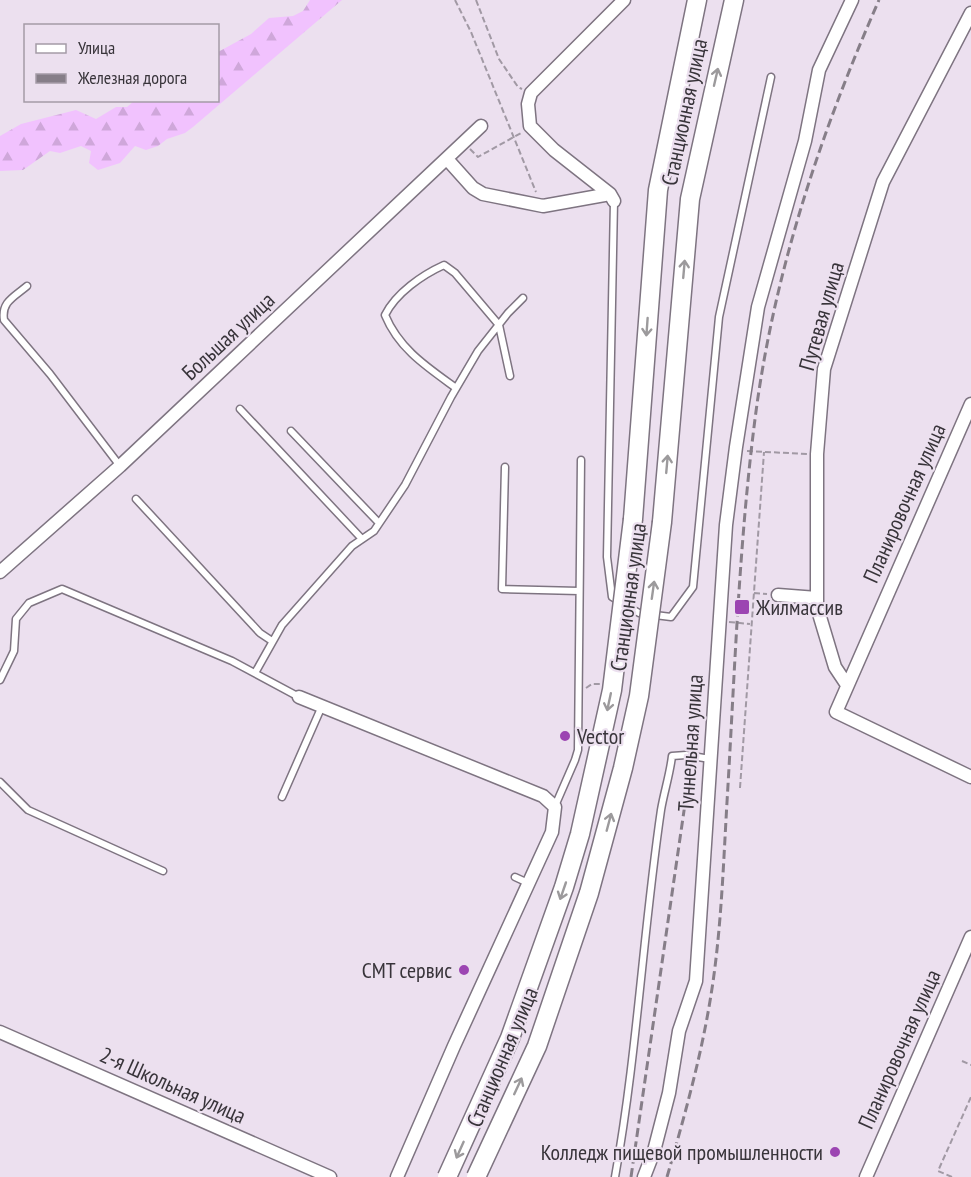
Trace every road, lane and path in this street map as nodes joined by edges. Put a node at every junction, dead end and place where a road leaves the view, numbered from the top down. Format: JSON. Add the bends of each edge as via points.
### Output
{"nodes":[{"id":1,"x":455,"y":0,"type":"edge"},
{"id":2,"x":476,"y":0,"type":"edge"},
{"id":3,"x":624,"y":0,"type":"edge"},
{"id":4,"x":697,"y":0,"type":"edge"},
{"id":5,"x":734,"y":0,"type":"edge"},
{"id":6,"x":852,"y":0,"type":"edge"},
{"id":7,"x":971,"y":13,"type":"edge"},
{"id":8,"x":771,"y":77,"type":"dead end"},
{"id":9,"x":531,"y":93,"type":"junction"},
{"id":10,"x":481,"y":126,"type":"dead end"},
{"id":11,"x":531,"y":126,"type":"junction"},
{"id":12,"x":513,"y":138,"type":"junction"},
{"id":13,"x":464,"y":143,"type":"junction"},
{"id":14,"x":447,"y":159,"type":"junction"},
{"id":15,"x":612,"y":198,"type":"junction"},
{"id":16,"x":543,"y":206,"type":"junction"},
{"id":17,"x":27,"y":286,"type":"dead end"},
{"id":18,"x":523,"y":298,"type":"dead end"},
{"id":19,"x":499,"y":325,"type":"junction"},
{"id":20,"x":510,"y":376,"type":"dead end"},
{"id":21,"x":456,"y":388,"type":"junction"},
{"id":22,"x":971,"y":404,"type":"edge"},
{"id":23,"x":240,"y":409,"type":"dead end"},
{"id":24,"x":291,"y":431,"type":"dead end"},
{"id":25,"x":764,"y":452,"type":"junction"},
{"id":26,"x":817,"y":454,"type":"junction"},
{"id":27,"x":743,"y":455,"type":"dead end"},
{"id":28,"x":581,"y":460,"type":"dead end"},
{"id":29,"x":120,"y":466,"type":"junction"},
{"id":30,"x":505,"y":467,"type":"dead end"},
{"id":31,"x":136,"y":499,"type":"dead end"},
{"id":32,"x":379,"y":523,"type":"junction"},
{"id":33,"x":362,"y":539,"type":"junction"},
{"id":34,"x":0,"y":572,"type":"edge"},
{"id":35,"x":579,"y":591,"type":"junction"},
{"id":36,"x":754,"y":593,"type":"junction"},
{"id":37,"x":778,"y":595,"type":"joint"},
{"id":38,"x":817,"y":598,"type":"junction"},
{"id":39,"x":720,"y":621,"type":"junction"},
{"id":40,"x":751,"y":624,"type":"junction"},
{"id":41,"x":272,"y":641,"type":"junction"},
{"id":42,"x":255,"y":673,"type":"junction"},
{"id":43,"x":0,"y":680,"type":"edge"},
{"id":44,"x":592,"y":684,"type":"dead end"},
{"id":45,"x":602,"y":684,"type":"dead end"},
{"id":46,"x":847,"y":685,"type":"junction"},
{"id":47,"x":300,"y":697,"type":"joint"},
{"id":48,"x":322,"y":706,"type":"junction"},
{"id":49,"x":710,"y":759,"type":"junction"},
{"id":50,"x":971,"y":777,"type":"edge"},
{"id":51,"x":0,"y":782,"type":"edge"},
{"id":52,"x":740,"y":788,"type":"dead end"},
{"id":53,"x":282,"y":797,"type":"dead end"},
{"id":54,"x":555,"y":807,"type":"junction"},
{"id":55,"x":163,"y":871,"type":"dead end"},
{"id":56,"x":515,"y":877,"type":"dead end"},
{"id":57,"x":529,"y":884,"type":"junction"},
{"id":58,"x":971,"y":937,"type":"edge"},
{"id":59,"x":0,"y":1032,"type":"edge"},
{"id":60,"x":962,"y":1061,"type":"dead end"},
{"id":61,"x":971,"y":1065,"type":"edge"},
{"id":62,"x":971,"y":1097,"type":"edge"},
{"id":63,"x":330,"y":1177,"type":"edge"},
{"id":64,"x":397,"y":1177,"type":"edge"},
{"id":65,"x":447,"y":1177,"type":"edge"},
{"id":66,"x":476,"y":1177,"type":"edge"},
{"id":67,"x":615,"y":1177,"type":"edge"},
{"id":68,"x":644,"y":1177,"type":"edge"},
{"id":69,"x":866,"y":1177,"type":"edge"},
{"id":70,"x":952,"y":1177,"type":"edge"}],
"edges":[{"from":1,"to":12,"type":"path"},
{"from":2,"to":9,"type":"path","via":[[499,59],[518,87]]},
{"from":3,"to":9,"type":"street"},
{"from":4,"to":65,"type":"main road","name":"Станционная улица","one_way":true,"bridge":true,"via":[[656,200],[633,519],[612,690],[564,887],[510,1038]]},
{"from":66,"to":5,"type":"main road","name":"Станционная улица","one_way":true,"bridge":true,"via":[[537,1046],[590,893],[639,696],[662,522],[690,199]]},
{"from":6,"to":39,"type":"street","name":"Туннельная улица","via":[[819,70],[805,141],[758,307],[726,525]]},
{"from":7,"to":26,"type":"street","name":"Путевая улица","via":[[883,182],[824,369]]},
{"from":8,"to":15,"type":"lane","via":[[720,317],[693,587],[671,617],[639,613],[612,597],[607,557]]},
{"from":9,"to":11,"type":"street"},
{"from":10,"to":13,"type":"street","name":"Большая улица"},
{"from":11,"to":12,"type":"path"},
{"from":11,"to":15,"type":"street"},
{"from":12,"to":13,"type":"path","via":[[478,157]]},
{"from":12,"to":16,"type":"path"},
{"from":13,"to":14,"type":"street","name":"Большая улица"},
{"from":14,"to":16,"type":"street","via":[[483,194]]},
{"from":14,"to":29,"type":"street","name":"Большая улица"},
{"from":15,"to":16,"type":"street"},
{"from":17,"to":29,"type":"lane","via":[[6,303],[4,320]]},
{"from":18,"to":19,"type":"lane"},
{"from":19,"to":20,"type":"lane"},
{"from":19,"to":21,"type":"lane"},
{"from":19,"to":21,"type":"lane","via":[[444,265],[390,305],[385,315],[406,350]]},
{"from":21,"to":32,"type":"lane","via":[[405,485]]},
{"from":22,"to":46,"type":"street","name":"Планировочная улица"},
{"from":23,"to":33,"type":"lane"},
{"from":24,"to":32,"type":"lane"},
{"from":25,"to":26,"type":"path"},
{"from":25,"to":27,"type":"path","via":[[743,451]]},
{"from":25,"to":36,"type":"path"},
{"from":26,"to":38,"type":"street","name":"Путевая улица"},
{"from":28,"to":35,"type":"lane"},
{"from":29,"to":34,"type":"street","name":"Большая улица"},
{"from":30,"to":35,"type":"lane","via":[[502,589]]},
{"from":31,"to":41,"type":"lane","via":[[260,633]]},
{"from":32,"to":33,"type":"lane"},
{"from":33,"to":41,"type":"lane"},
{"from":35,"to":54,"type":"lane","via":[[578,750]]},
{"from":36,"to":37,"type":"path"},
{"from":36,"to":40,"type":"path"},
{"from":37,"to":38,"type":"street"},
{"from":38,"to":46,"type":"street","name":"Путевая улица","via":[[835,667]]},
{"from":39,"to":40,"type":"path"},
{"from":39,"to":49,"type":"street","name":"Туннельная улица"},
{"from":40,"to":52,"type":"path"},
{"from":41,"to":42,"type":"lane"},
{"from":42,"to":43,"type":"lane","via":[[62,589],[29,603],[16,619],[14,651]]},
{"from":42,"to":47,"type":"lane"},
{"from":44,"to":45,"type":"path"},
{"from":46,"to":50,"type":"street","name":"Планировочная улица","via":[[836,712]]},
{"from":47,"to":48,"type":"street"},
{"from":48,"to":53,"type":"lane"},
{"from":48,"to":54,"type":"street","via":[[543,796]]},
{"from":49,"to":67,"type":"lane","via":[[672,756]]},
{"from":49,"to":68,"type":"street","name":"Туннельная улица","via":[[696,981],[679,1031],[669,1093]]},
{"from":51,"to":55,"type":"lane","via":[[28,810]]},
{"from":54,"to":57,"type":"street","name":"Станционная улица","via":[[552,832]]},
{"from":56,"to":57,"type":"lane"},
{"from":57,"to":64,"type":"street","name":"Станционная улица"},
{"from":58,"to":69,"type":"street","name":"Планировочная улица"},
{"from":59,"to":63,"type":"street","name":"2-я Школьная улица"},
{"from":60,"to":61,"type":"path"},
{"from":62,"to":70,"type":"path","via":[[938,1171]]}]}
